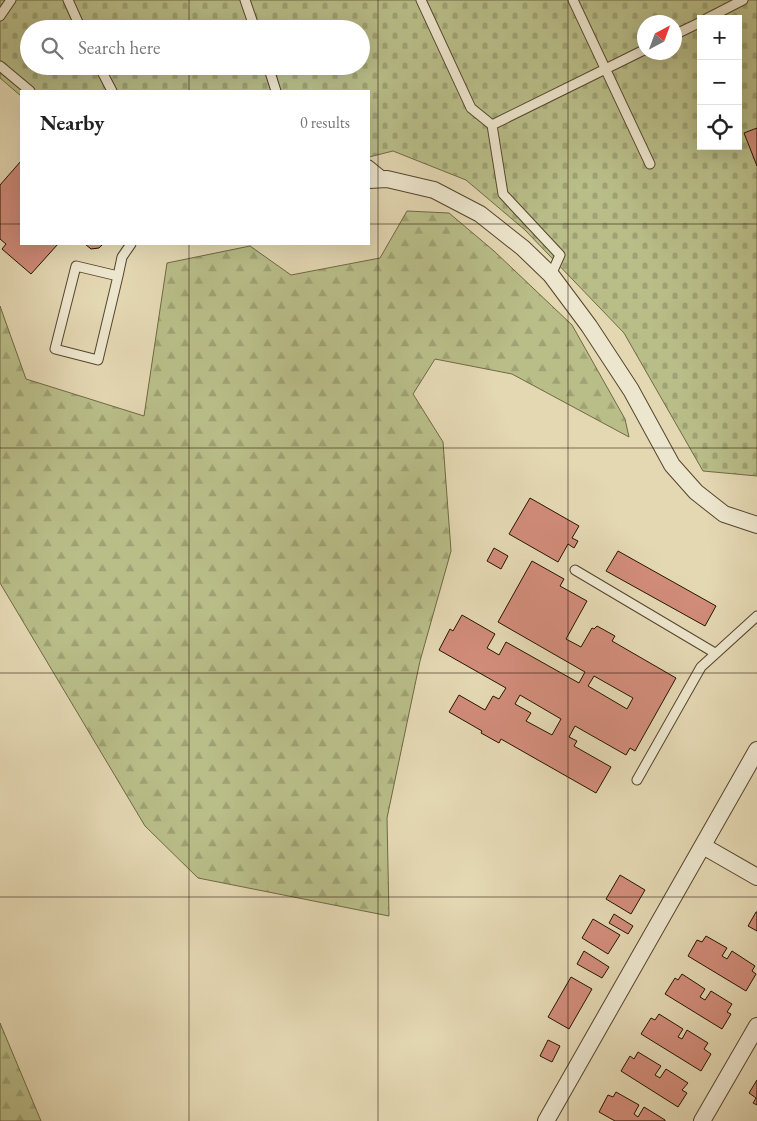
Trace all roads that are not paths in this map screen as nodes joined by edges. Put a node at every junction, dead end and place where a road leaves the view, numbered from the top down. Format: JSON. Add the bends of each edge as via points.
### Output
{"nodes":[{"id":1,"x":11,"y":0,"type":"edge"},
{"id":2,"x":68,"y":0,"type":"edge"},
{"id":3,"x":245,"y":0,"type":"edge"},
{"id":4,"x":420,"y":0,"type":"edge"},
{"id":5,"x":573,"y":0,"type":"edge"},
{"id":6,"x":743,"y":0,"type":"edge"},
{"id":7,"x":714,"y":15,"type":"edge"},
{"id":8,"x":0,"y":16,"type":"edge"},
{"id":9,"x":77,"y":20,"type":"edge"},
{"id":10,"x":252,"y":20,"type":"edge"},
{"id":11,"x":697,"y":24,"type":"edge"},
{"id":12,"x":682,"y":31,"type":"edge"},
{"id":13,"x":637,"y":54,"type":"edge"},
{"id":14,"x":0,"y":66,"type":"edge"},
{"id":15,"x":606,"y":70,"type":"junction"},
{"id":16,"x":104,"y":75,"type":"edge"},
{"id":17,"x":271,"y":75,"type":"edge"},
{"id":18,"x":29,"y":90,"type":"edge"},
{"id":19,"x":112,"y":90,"type":"edge"},
{"id":20,"x":276,"y":90,"type":"edge"},
{"id":21,"x":492,"y":125,"type":"junction"},
{"id":22,"x":650,"y":164,"type":"dead end"},
{"id":23,"x":370,"y":166,"type":"edge"},
{"id":24,"x":387,"y":179,"type":"junction"},
{"id":25,"x":370,"y":180,"type":"edge"},
{"id":26,"x":130,"y":245,"type":"edge"},
{"id":27,"x":551,"y":275,"type":"junction"},
{"id":28,"x":118,"y":276,"type":"junction"},
{"id":29,"x":757,"y":525,"type":"edge"},
{"id":30,"x":574,"y":570,"type":"dead end"},
{"id":31,"x":757,"y":616,"type":"edge"},
{"id":32,"x":715,"y":653,"type":"junction"},
{"id":33,"x":757,"y":750,"type":"edge"},
{"id":34,"x":637,"y":780,"type":"dead end"},
{"id":35,"x":703,"y":846,"type":"junction"},
{"id":36,"x":757,"y":877,"type":"edge"},
{"id":37,"x":757,"y":1026,"type":"edge"},
{"id":38,"x":546,"y":1121,"type":"edge"},
{"id":39,"x":702,"y":1121,"type":"edge"}],
"edges":[{"from":1,"to":8,"type":"lane"},
{"from":2,"to":9,"type":"lane"},
{"from":3,"to":10,"type":"lane"},
{"from":4,"to":21,"type":"lane","via":[[470,108]]},
{"from":5,"to":15,"type":"lane"},
{"from":6,"to":7,"type":"lane"},
{"from":11,"to":12,"type":"lane"},
{"from":13,"to":15,"type":"lane"},
{"from":14,"to":18,"type":"lane"},
{"from":15,"to":21,"type":"lane"},
{"from":15,"to":22,"type":"lane"},
{"from":16,"to":19,"type":"lane"},
{"from":17,"to":20,"type":"lane"},
{"from":21,"to":27,"type":"lane","via":[[503,194],[560,254]]},
{"from":23,"to":24,"type":"lane"},
{"from":24,"to":25,"type":"street"},
{"from":24,"to":27,"type":"street","via":[[434,190],[480,214]]},
{"from":26,"to":28,"type":"lane","via":[[122,257]]},
{"from":27,"to":29,"type":"street","via":[[631,390],[672,465],[696,492],[724,514]]},
{"from":28,"to":28,"type":"lane","via":[[98,360],[55,349],[76,266]]},
{"from":30,"to":32,"type":"lane"},
{"from":31,"to":32,"type":"lane"},
{"from":32,"to":34,"type":"lane","via":[[701,667]]},
{"from":33,"to":35,"type":"street"},
{"from":35,"to":36,"type":"street"},
{"from":35,"to":38,"type":"street"},
{"from":37,"to":39,"type":"street"}]}
